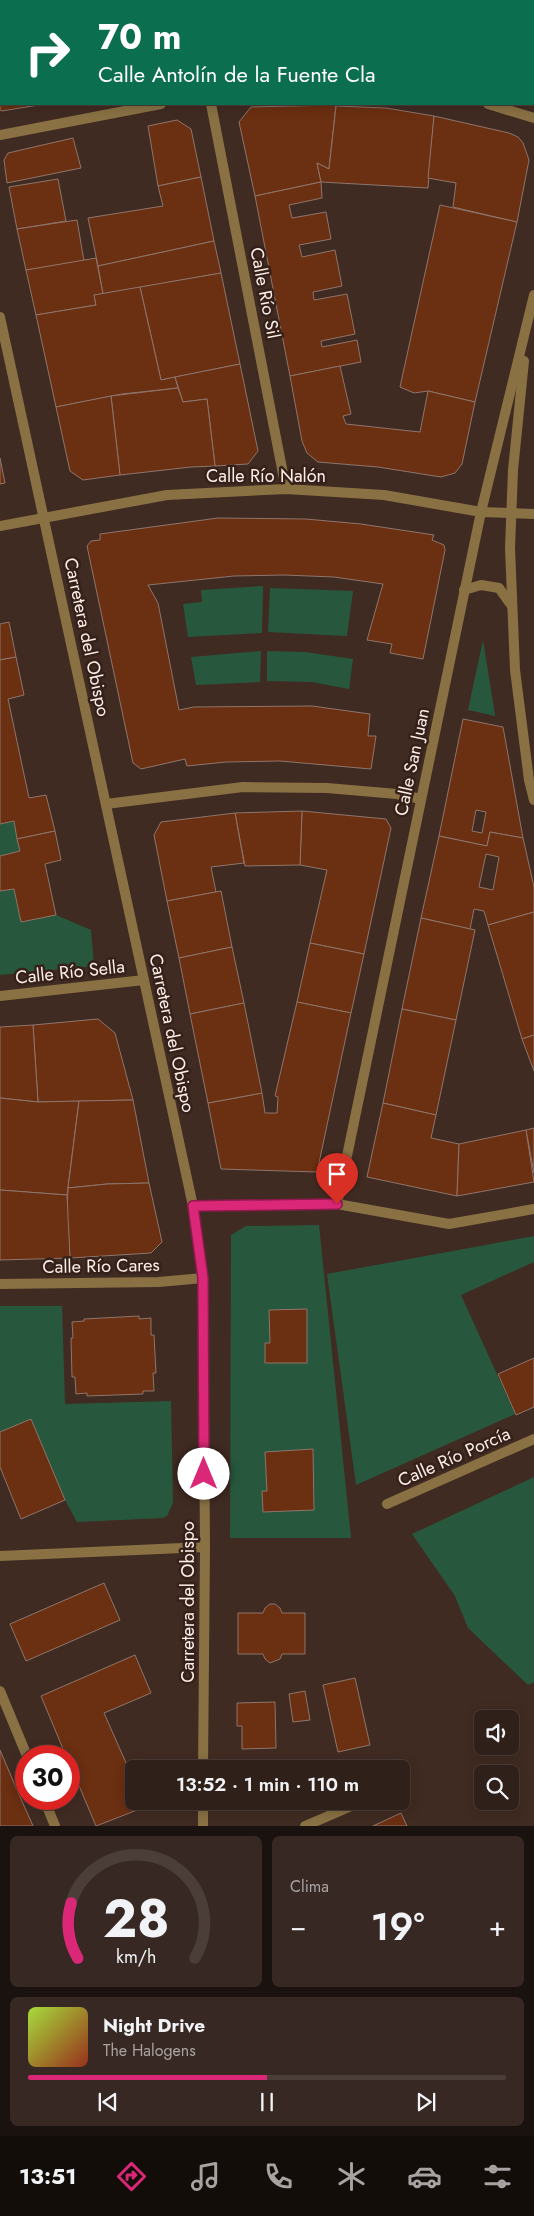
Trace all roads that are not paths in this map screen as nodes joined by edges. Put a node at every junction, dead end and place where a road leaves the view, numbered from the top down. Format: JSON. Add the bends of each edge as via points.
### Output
{"nodes":[{"id":1,"x":156,"y":105,"type":"edge"},
{"id":2,"x":212,"y":105,"type":"edge"},
{"id":3,"x":491,"y":105,"type":"edge"},
{"id":4,"x":534,"y":118,"type":"edge"},
{"id":5,"x":0,"y":135,"type":"edge"},
{"id":6,"x":534,"y":294,"type":"edge"},
{"id":7,"x":0,"y":317,"type":"edge"},
{"id":8,"x":527,"y":328,"type":"junction"},
{"id":9,"x":286,"y":489,"type":"junction"},
{"id":10,"x":481,"y":512,"type":"junction"},
{"id":11,"x":510,"y":513,"type":"junction"},
{"id":12,"x":534,"y":514,"type":"edge"},
{"id":13,"x":44,"y":517,"type":"junction"},
{"id":14,"x":0,"y":526,"type":"edge"},
{"id":15,"x":464,"y":590,"type":"junction"},
{"id":16,"x":512,"y":606,"type":"junction"},
{"id":17,"x":421,"y":799,"type":"junction"},
{"id":18,"x":534,"y":800,"type":"edge"},
{"id":19,"x":106,"y":804,"type":"junction"},
{"id":20,"x":144,"y":980,"type":"junction"},
{"id":21,"x":0,"y":996,"type":"edge"},
{"id":22,"x":337,"y":1204,"type":"junction"},
{"id":23,"x":193,"y":1206,"type":"junction"},
{"id":24,"x":534,"y":1208,"type":"edge"},
{"id":25,"x":203,"y":1278,"type":"junction"},
{"id":26,"x":0,"y":1284,"type":"edge"},
{"id":27,"x":534,"y":1440,"type":"edge"},
{"id":28,"x":387,"y":1504,"type":"dead end"},
{"id":29,"x":205,"y":1547,"type":"junction"},
{"id":30,"x":0,"y":1556,"type":"edge"},
{"id":31,"x":0,"y":1691,"type":"edge"},
{"id":32,"x":22,"y":1745,"type":"edge"},
{"id":33,"x":204,"y":1760,"type":"edge"},
{"id":34,"x":49,"y":1810,"type":"edge"},
{"id":35,"x":203,"y":1810,"type":"edge"},
{"id":36,"x":342,"y":1810,"type":"edge"},
{"id":37,"x":56,"y":1826,"type":"edge"},
{"id":38,"x":203,"y":1826,"type":"edge"},
{"id":39,"x":305,"y":1826,"type":"edge"}],
"edges":[{"from":1,"to":5,"type":"street"},
{"from":2,"to":9,"type":"street","name":"Calle Río Sil"},
{"from":3,"to":4,"type":"street"},
{"from":6,"to":8,"type":"street","name":"Calle San Juan"},
{"from":7,"to":13,"type":"street","name":"Carretera del Obispo"},
{"from":8,"to":10,"type":"street","name":"Calle San Juan"},
{"from":8,"to":11,"type":"street","name":"Calle San Juan"},
{"from":9,"to":10,"type":"street","name":"Calle Río Nalón","via":[[384,495]]},
{"from":9,"to":13,"type":"street","name":"Calle Río Nalón","via":[[167,495]]},
{"from":10,"to":11,"type":"street","name":"Calle Río Nalón"},
{"from":10,"to":15,"type":"street","name":"Calle San Juan"},
{"from":11,"to":12,"type":"street","name":"Calle Río Nalón"},
{"from":11,"to":16,"type":"street","name":"Calle San Juan"},
{"from":13,"to":14,"type":"street","name":"Calle Río Nalón"},
{"from":13,"to":19,"type":"street","name":"Carretera del Obispo"},
{"from":15,"to":16,"type":"street","via":[[481,585],[499,588]]},
{"from":15,"to":17,"type":"street","name":"Calle San Juan"},
{"from":16,"to":18,"type":"street","name":"Calle San Juan","via":[[514,670]]},
{"from":17,"to":19,"type":"street","via":[[326,788],[243,787]]},
{"from":17,"to":22,"type":"street","name":"Calle San Juan"},
{"from":19,"to":20,"type":"street","name":"Carretera del Obispo"},
{"from":20,"to":21,"type":"street","name":"Calle Río Sella"},
{"from":20,"to":23,"type":"street","name":"Carretera del Obispo"},
{"from":22,"to":23,"type":"street"},
{"from":22,"to":24,"type":"street","via":[[449,1224]]},
{"from":23,"to":25,"type":"street","name":"Carretera del Obispo"},
{"from":25,"to":26,"type":"street","name":"Calle Río Cares","via":[[159,1282]]},
{"from":25,"to":29,"type":"street","name":"Carretera del Obispo"},
{"from":27,"to":28,"type":"street","name":"Calle Río Porcía"},
{"from":29,"to":30,"type":"street"},
{"from":29,"to":33,"type":"street","name":"Carretera del Obispo"},
{"from":31,"to":32,"type":"street"},
{"from":34,"to":37,"type":"street"},
{"from":35,"to":38,"type":"street"},
{"from":36,"to":39,"type":"street"}]}
